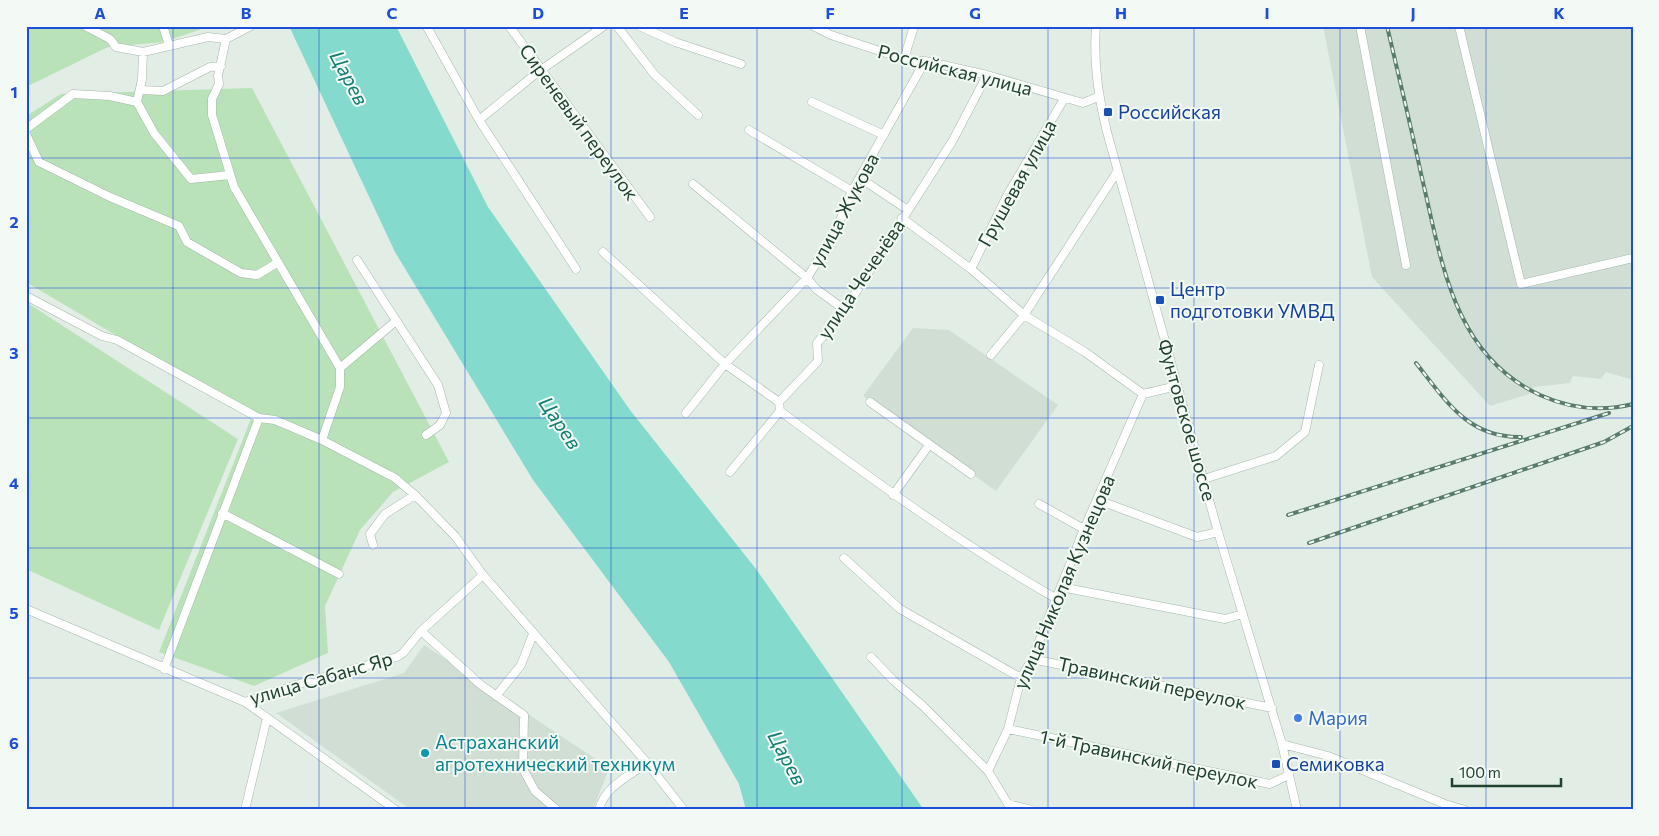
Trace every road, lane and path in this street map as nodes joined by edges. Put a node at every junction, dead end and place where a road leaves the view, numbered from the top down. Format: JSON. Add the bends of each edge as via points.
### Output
{"nodes":[{"id":1,"x":85,"y":26,"type":"edge"},
{"id":2,"x":163,"y":26,"type":"edge"},
{"id":3,"x":251,"y":26,"type":"edge"},
{"id":4,"x":428,"y":26,"type":"edge"},
{"id":5,"x":510,"y":26,"type":"edge"},
{"id":6,"x":604,"y":26,"type":"edge"},
{"id":7,"x":617,"y":26,"type":"edge"},
{"id":8,"x":639,"y":26,"type":"edge"},
{"id":9,"x":813,"y":26,"type":"edge"},
{"id":10,"x":914,"y":26,"type":"edge"},
{"id":11,"x":1096,"y":26,"type":"edge"},
{"id":12,"x":1360,"y":26,"type":"edge"},
{"id":13,"x":1459,"y":26,"type":"edge"},
{"id":14,"x":226,"y":39,"type":"junction"},
{"id":15,"x":168,"y":45,"type":"junction"},
{"id":16,"x":143,"y":52,"type":"junction"},
{"id":17,"x":904,"y":59,"type":"junction"},
{"id":18,"x":925,"y":61,"type":"junction"},
{"id":19,"x":741,"y":64,"type":"dead end"},
{"id":20,"x":221,"y":66,"type":"junction"},
{"id":21,"x":541,"y":70,"type":"junction"},
{"id":22,"x":987,"y":75,"type":"junction"},
{"id":23,"x":140,"y":90,"type":"junction"},
{"id":24,"x":1098,"y":97,"type":"junction"},
{"id":25,"x":1064,"y":99,"type":"junction"},
{"id":26,"x":137,"y":102,"type":"junction"},
{"id":27,"x":812,"y":102,"type":"dead end"},
{"id":28,"x":698,"y":116,"type":"dead end"},
{"id":29,"x":479,"y":120,"type":"junction"},
{"id":30,"x":26,"y":128,"type":"edge"},
{"id":31,"x":749,"y":130,"type":"dead end"},
{"id":32,"x":26,"y":134,"type":"edge"},
{"id":33,"x":884,"y":135,"type":"junction"},
{"id":34,"x":1117,"y":172,"type":"junction"},
{"id":35,"x":230,"y":175,"type":"junction"},
{"id":36,"x":860,"y":178,"type":"junction"},
{"id":37,"x":693,"y":184,"type":"dead end"},
{"id":38,"x":852,"y":191,"type":"junction"},
{"id":39,"x":908,"y":210,"type":"junction"},
{"id":40,"x":650,"y":217,"type":"dead end"},
{"id":41,"x":902,"y":218,"type":"junction"},
{"id":42,"x":603,"y":252,"type":"dead end"},
{"id":43,"x":1633,"y":258,"type":"edge"},
{"id":44,"x":357,"y":260,"type":"dead end"},
{"id":45,"x":277,"y":263,"type":"junction"},
{"id":46,"x":1406,"y":265,"type":"dead end"},
{"id":47,"x":576,"y":269,"type":"dead end"},
{"id":48,"x":971,"y":269,"type":"junction"},
{"id":49,"x":808,"y":278,"type":"junction"},
{"id":50,"x":26,"y":296,"type":"edge"},
{"id":51,"x":845,"y":310,"type":"junction"},
{"id":52,"x":1024,"y":315,"type":"junction"},
{"id":53,"x":396,"y":321,"type":"junction"},
{"id":54,"x":991,"y":355,"type":"dead end"},
{"id":55,"x":724,"y":364,"type":"junction"},
{"id":56,"x":1320,"y":365,"type":"dead end"},
{"id":57,"x":340,"y":368,"type":"junction"},
{"id":58,"x":1177,"y":386,"type":"junction"},
{"id":59,"x":1143,"y":394,"type":"junction"},
{"id":60,"x":779,"y":402,"type":"junction"},
{"id":61,"x":870,"y":402,"type":"dead end"},
{"id":62,"x":780,"y":411,"type":"junction"},
{"id":63,"x":686,"y":413,"type":"dead end"},
{"id":64,"x":259,"y":418,"type":"junction"},
{"id":65,"x":426,"y":435,"type":"dead end"},
{"id":66,"x":322,"y":440,"type":"junction"},
{"id":67,"x":929,"y":445,"type":"junction"},
{"id":68,"x":730,"y":472,"type":"dead end"},
{"id":69,"x":971,"y":474,"type":"dead end"},
{"id":70,"x":1204,"y":479,"type":"junction"},
{"id":71,"x":416,"y":495,"type":"junction"},
{"id":72,"x":893,"y":495,"type":"junction"},
{"id":73,"x":1098,"y":500,"type":"junction"},
{"id":74,"x":1039,"y":504,"type":"dead end"},
{"id":75,"x":222,"y":513,"type":"junction"},
{"id":76,"x":1084,"y":528,"type":"junction"},
{"id":77,"x":1218,"y":532,"type":"junction"},
{"id":78,"x":373,"y":545,"type":"dead end"},
{"id":79,"x":844,"y":558,"type":"dead end"},
{"id":80,"x":339,"y":574,"type":"dead end"},
{"id":81,"x":483,"y":575,"type":"junction"},
{"id":82,"x":1061,"y":587,"type":"junction"},
{"id":83,"x":1057,"y":599,"type":"junction"},
{"id":84,"x":26,"y":609,"type":"edge"},
{"id":85,"x":1243,"y":614,"type":"junction"},
{"id":86,"x":421,"y":631,"type":"junction"},
{"id":87,"x":533,"y":634,"type":"junction"},
{"id":88,"x":870,"y":657,"type":"dead end"},
{"id":89,"x":1032,"y":659,"type":"junction"},
{"id":90,"x":164,"y":669,"type":"junction"},
{"id":91,"x":1021,"y":678,"type":"junction"},
{"id":92,"x":496,"y":696,"type":"junction"},
{"id":93,"x":245,"y":702,"type":"junction"},
{"id":94,"x":1272,"y":708,"type":"junction"},
{"id":95,"x":267,"y":718,"type":"junction"},
{"id":96,"x":1008,"y":729,"type":"junction"},
{"id":97,"x":1282,"y":744,"type":"junction"},
{"id":98,"x":647,"y":763,"type":"junction"},
{"id":99,"x":988,"y":771,"type":"junction"},
{"id":100,"x":1289,"y":775,"type":"junction"},
{"id":101,"x":1296,"y":808,"type":"edge"},
{"id":102,"x":245,"y":810,"type":"edge"},
{"id":103,"x":396,"y":810,"type":"edge"},
{"id":104,"x":557,"y":810,"type":"edge"},
{"id":105,"x":599,"y":810,"type":"edge"},
{"id":106,"x":684,"y":810,"type":"edge"},
{"id":107,"x":1032,"y":810,"type":"edge"},
{"id":108,"x":1465,"y":810,"type":"edge"}],
"edges":[{"from":1,"to":16,"type":"street","via":[[110,39],[116,47]]},
{"from":2,"to":15,"type":"street"},
{"from":3,"to":14,"type":"street"},
{"from":4,"to":29,"type":"street"},
{"from":5,"to":21,"type":"street","name":"Сиреневый переулок"},
{"from":6,"to":21,"type":"street"},
{"from":7,"to":28,"type":"street","via":[[654,74]]},
{"from":8,"to":19,"type":"street"},
{"from":9,"to":17,"type":"street","name":"Российская улица"},
{"from":10,"to":17,"type":"street"},
{"from":11,"to":24,"type":"street","name":"Фунтовское шоссе","via":[[1094,52]]},
{"from":12,"to":46,"type":"street"},
{"from":13,"to":43,"type":"street","via":[[1521,284]]},
{"from":14,"to":15,"type":"street","via":[[208,37]]},
{"from":14,"to":20,"type":"street"},
{"from":15,"to":16,"type":"street"},
{"from":16,"to":23,"type":"street"},
{"from":17,"to":18,"type":"street","name":"Российская улица"},
{"from":18,"to":22,"type":"street","name":"Российская улица"},
{"from":18,"to":33,"type":"street","name":"улица Жукова"},
{"from":20,"to":23,"type":"street","via":[[210,67],[163,91]]},
{"from":20,"to":35,"type":"street","via":[[219,84],[212,99],[212,114]]},
{"from":21,"to":29,"type":"street"},
{"from":21,"to":40,"type":"street","name":"Сиреневый переулок"},
{"from":22,"to":25,"type":"street","name":"Российская улица"},
{"from":22,"to":39,"type":"street","name":"улица Чеченёва","via":[[953,140]]},
{"from":23,"to":26,"type":"street"},
{"from":24,"to":25,"type":"street","name":"Российская улица","via":[[1083,103]]},
{"from":24,"to":34,"type":"street","name":"Фунтовское шоссе"},
{"from":25,"to":48,"type":"street","name":"Грушевая улица","via":[[1008,194]]},
{"from":26,"to":30,"type":"street","via":[[110,96],[73,94]]},
{"from":26,"to":35,"type":"street","via":[[154,133],[191,178]]},
{"from":27,"to":33,"type":"street"},
{"from":29,"to":47,"type":"street"},
{"from":31,"to":38,"type":"street"},
{"from":32,"to":45,"type":"street","via":[[40,162],[110,197],[179,226],[187,242],[241,273],[257,275]]},
{"from":33,"to":36,"type":"street","name":"улица Жукова"},
{"from":34,"to":52,"type":"street"},
{"from":34,"to":58,"type":"street","name":"Фунтовское шоссе"},
{"from":35,"to":45,"type":"street"},
{"from":36,"to":38,"type":"street","name":"улица Жукова"},
{"from":36,"to":39,"type":"street"},
{"from":37,"to":49,"type":"street"},
{"from":38,"to":49,"type":"street","name":"улица Жукова","via":[[836,233]]},
{"from":39,"to":41,"type":"street","name":"улица Чеченёва"},
{"from":41,"to":48,"type":"street"},
{"from":41,"to":51,"type":"street","name":"улица Чеченёва"},
{"from":42,"to":55,"type":"street"},
{"from":44,"to":53,"type":"street"},
{"from":45,"to":57,"type":"street"},
{"from":48,"to":52,"type":"street"},
{"from":49,"to":51,"type":"street"},
{"from":49,"to":55,"type":"street","name":"улица Жукова"},
{"from":50,"to":64,"type":"street","via":[[102,336],[117,340]]},
{"from":51,"to":60,"type":"street","name":"улица Чеченёва","via":[[818,343],[818,361]]},
{"from":52,"to":54,"type":"street"},
{"from":52,"to":59,"type":"street","via":[[1085,352]]},
{"from":53,"to":57,"type":"street"},
{"from":53,"to":65,"type":"street","via":[[438,385],[446,413],[440,425]]},
{"from":55,"to":60,"type":"street"},
{"from":55,"to":63,"type":"street","name":"улица Жукова"},
{"from":56,"to":70,"type":"street","via":[[1305,432],[1276,456]]},
{"from":57,"to":66,"type":"street","via":[[340,387]]},
{"from":58,"to":59,"type":"street"},
{"from":58,"to":70,"type":"street","name":"Фунтовское шоссе"},
{"from":59,"to":73,"type":"street","name":"улица Николая Кузнецова"},
{"from":60,"to":62,"type":"street"},
{"from":61,"to":67,"type":"street"},
{"from":62,"to":68,"type":"street"},
{"from":62,"to":72,"type":"street"},
{"from":64,"to":66,"type":"street","via":[[275,420]]},
{"from":64,"to":75,"type":"street"},
{"from":66,"to":71,"type":"street","via":[[395,478]]},
{"from":67,"to":69,"type":"street"},
{"from":67,"to":72,"type":"street"},
{"from":70,"to":77,"type":"street","name":"Фунтовское шоссе"},
{"from":71,"to":78,"type":"street","via":[[385,514],[370,534]]},
{"from":71,"to":81,"type":"street","via":[[455,536]]},
{"from":72,"to":83,"type":"street","via":[[1003,568]]},
{"from":73,"to":76,"type":"street","name":"улица Николая Кузнецова"},
{"from":73,"to":77,"type":"street","via":[[1196,537]]},
{"from":74,"to":76,"type":"street"},
{"from":75,"to":80,"type":"street"},
{"from":75,"to":90,"type":"street"},
{"from":76,"to":82,"type":"street","name":"улица Николая Кузнецова"},
{"from":77,"to":85,"type":"street","name":"Фунтовское шоссе"},
{"from":79,"to":91,"type":"street","via":[[900,610]]},
{"from":81,"to":86,"type":"street","name":"улица Сабанс Яр"},
{"from":81,"to":87,"type":"street"},
{"from":82,"to":83,"type":"street","name":"улица Николая Кузнецова"},
{"from":82,"to":85,"type":"street","via":[[1225,619]]},
{"from":83,"to":89,"type":"street","name":"улица Николая Кузнецова"},
{"from":84,"to":90,"type":"street","name":"улица Сабанс Яр"},
{"from":85,"to":94,"type":"street","name":"Фунтовское шоссе"},
{"from":86,"to":92,"type":"street"},
{"from":86,"to":93,"type":"street","name":"улица Сабанс Яр","via":[[403,653],[390,660]]},
{"from":87,"to":92,"type":"street","via":[[521,665]]},
{"from":87,"to":98,"type":"street"},
{"from":88,"to":99,"type":"street"},
{"from":89,"to":91,"type":"street","name":"улица Николая Кузнецова"},
{"from":89,"to":94,"type":"street","name":"Травинский переулок"},
{"from":90,"to":93,"type":"street","name":"улица Сабанс Яр"},
{"from":91,"to":96,"type":"street","name":"улица Николая Кузнецова"},
{"from":92,"to":104,"type":"street","via":[[524,715],[523,770],[535,791]]},
{"from":93,"to":95,"type":"street"},
{"from":94,"to":97,"type":"street","name":"Фунтовское шоссе"},
{"from":95,"to":102,"type":"street"},
{"from":95,"to":103,"type":"street"},
{"from":96,"to":99,"type":"street","name":"улица Николая Кузнецова"},
{"from":96,"to":100,"type":"street","name":"1-й Травинский переулок","via":[[1270,784]]},
{"from":97,"to":100,"type":"street","name":"Фунтовское шоссе"},
{"from":97,"to":108,"type":"street","via":[[1328,756]]},
{"from":98,"to":105,"type":"street","via":[[610,789]]},
{"from":98,"to":106,"type":"street"},
{"from":99,"to":107,"type":"street","via":[[1008,804]]},
{"from":100,"to":101,"type":"street","name":"Фунтовское шоссе"}]}
